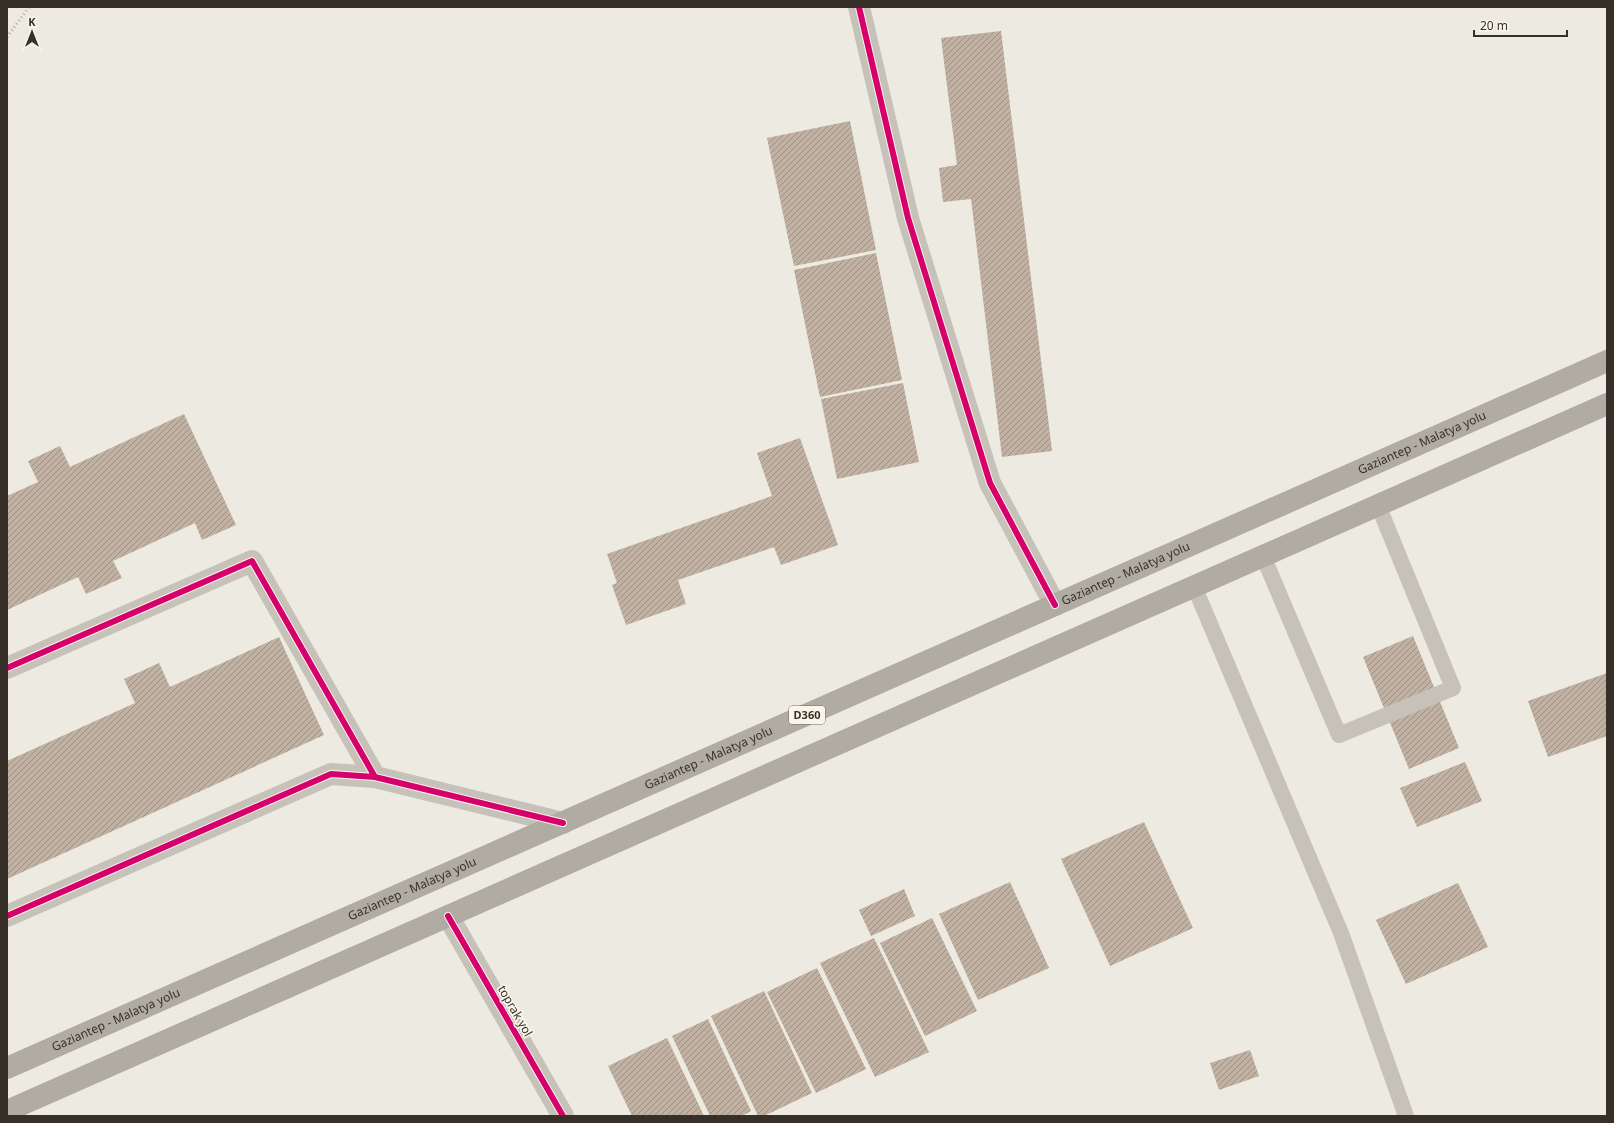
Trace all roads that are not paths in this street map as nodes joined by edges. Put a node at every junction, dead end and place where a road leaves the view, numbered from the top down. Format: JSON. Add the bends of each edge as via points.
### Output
{"nodes":[{"id":1,"x":858,"y":7,"type":"edge"},
{"id":2,"x":1607,"y":361,"type":"edge"},
{"id":3,"x":1607,"y":404,"type":"edge"},
{"id":4,"x":1378,"y":505,"type":"junction"},
{"id":5,"x":1263,"y":556,"type":"junction"},
{"id":6,"x":1194,"y":586,"type":"junction"},
{"id":7,"x":1055,"y":606,"type":"junction"},
{"id":8,"x":7,"y":668,"type":"edge"},
{"id":9,"x":375,"y":777,"type":"junction"},
{"id":10,"x":563,"y":823,"type":"junction"},
{"id":11,"x":7,"y":916,"type":"edge"},
{"id":12,"x":448,"y":916,"type":"junction"},
{"id":13,"x":7,"y":1068,"type":"edge"},
{"id":14,"x":7,"y":1111,"type":"edge"},
{"id":15,"x":562,"y":1116,"type":"edge"},
{"id":16,"x":1406,"y":1116,"type":"edge"}],
"edges":[{"from":1,"to":7,"type":"street","via":[[908,218],[990,483]]},
{"from":2,"to":7,"type":"highway","name":"Gaziantep - Malatya yolu","number":"D360"},
{"from":3,"to":4,"type":"highway"},
{"from":4,"to":5,"type":"highway"},
{"from":4,"to":5,"type":"lane","via":[[1453,688],[1339,735]]},
{"from":5,"to":6,"type":"highway"},
{"from":6,"to":12,"type":"highway"},
{"from":6,"to":16,"type":"lane","via":[[1341,933]]},
{"from":7,"to":10,"type":"highway","name":"Gaziantep - Malatya yolu","number":"D360"},
{"from":8,"to":9,"type":"street","via":[[252,561]]},
{"from":9,"to":10,"type":"street"},
{"from":9,"to":11,"type":"street","via":[[331,774]]},
{"from":10,"to":13,"type":"highway","name":"Gaziantep - Malatya yolu","number":"D360"},
{"from":12,"to":14,"type":"highway"},
{"from":12,"to":15,"type":"street","name":"toprak yol"}]}
